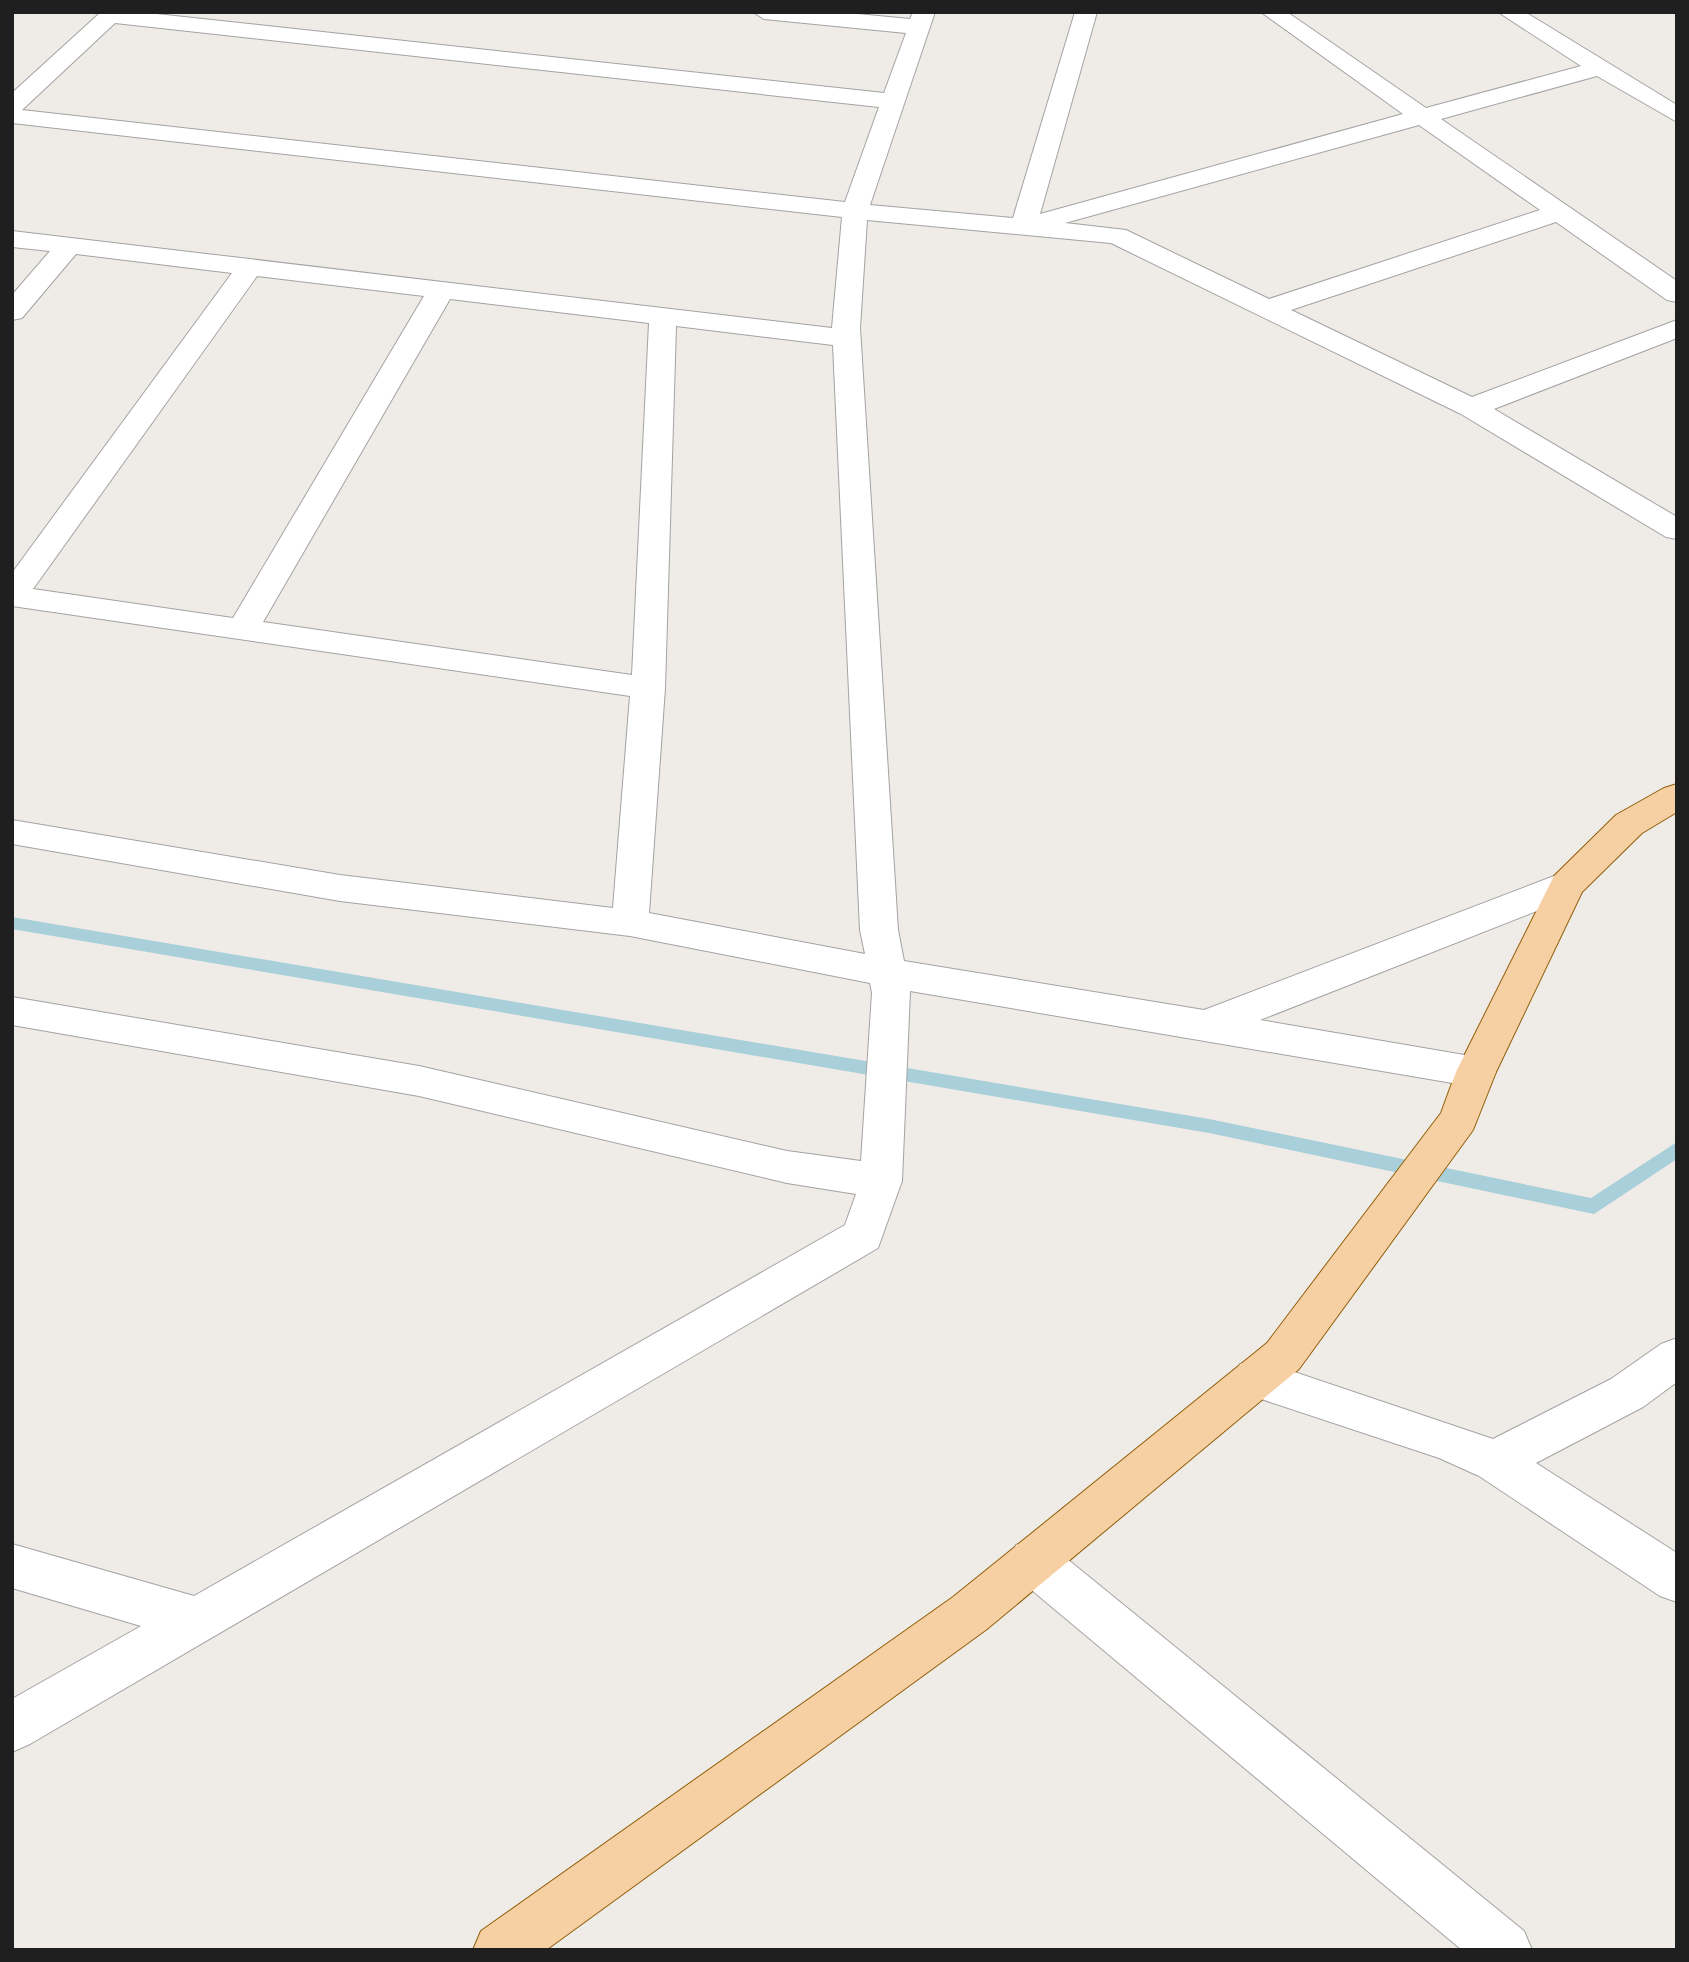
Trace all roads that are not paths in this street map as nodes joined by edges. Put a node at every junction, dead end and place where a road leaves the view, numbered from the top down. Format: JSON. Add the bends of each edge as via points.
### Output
{"nodes":[{"id":1,"x":764,"y":12,"type":"edge"},
{"id":2,"x":1086,"y":12,"type":"edge"},
{"id":3,"x":1272,"y":12,"type":"edge"},
{"id":4,"x":1509,"y":12,"type":"edge"},
{"id":5,"x":112,"y":14,"type":"edge"},
{"id":6,"x":921,"y":20,"type":"edge"},
{"id":7,"x":1599,"y":68,"type":"junction"},
{"id":8,"x":893,"y":101,"type":"junction"},
{"id":9,"x":12,"y":106,"type":"edge"},
{"id":10,"x":1421,"y":115,"type":"junction"},
{"id":11,"x":1677,"y":115,"type":"edge"},
{"id":12,"x":12,"y":116,"type":"edge"},
{"id":13,"x":855,"y":211,"type":"junction"},
{"id":14,"x":1560,"y":212,"type":"junction"},
{"id":15,"x":1023,"y":227,"type":"junction"},
{"id":16,"x":12,"y":239,"type":"edge"},
{"id":17,"x":70,"y":245,"type":"junction"},
{"id":18,"x":250,"y":267,"type":"junction"},
{"id":19,"x":442,"y":289,"type":"junction"},
{"id":20,"x":1677,"y":294,"type":"edge"},
{"id":21,"x":1267,"y":309,"type":"junction"},
{"id":22,"x":12,"y":312,"type":"edge"},
{"id":23,"x":663,"y":316,"type":"junction"},
{"id":24,"x":1677,"y":328,"type":"edge"},
{"id":25,"x":847,"y":338,"type":"junction"},
{"id":26,"x":1471,"y":408,"type":"junction"},
{"id":27,"x":1677,"y":530,"type":"edge"},
{"id":28,"x":12,"y":596,"type":"edge"},
{"id":29,"x":243,"y":629,"type":"junction"},
{"id":30,"x":648,"y":688,"type":"junction"},
{"id":31,"x":1677,"y":796,"type":"edge"},
{"id":32,"x":12,"y":832,"type":"edge"},
{"id":33,"x":1567,"y":885,"type":"junction"},
{"id":34,"x":630,"y":923,"type":"junction"},
{"id":35,"x":889,"y":983,"type":"junction"},
{"id":36,"x":12,"y":1011,"type":"edge"},
{"id":37,"x":1206,"y":1025,"type":"junction"},
{"id":38,"x":1476,"y":1072,"type":"junction"},
{"id":39,"x":881,"y":1181,"type":"junction"},
{"id":40,"x":1677,"y":1357,"type":"edge"},
{"id":41,"x":1270,"y":1367,"type":"junction"},
{"id":42,"x":1495,"y":1461,"type":"junction"},
{"id":43,"x":1033,"y":1561,"type":"junction"},
{"id":44,"x":12,"y":1566,"type":"edge"},
{"id":45,"x":1677,"y":1580,"type":"edge"},
{"id":46,"x":196,"y":1619,"type":"junction"},
{"id":47,"x":12,"y":1727,"type":"edge"},
{"id":48,"x":500,"y":1950,"type":"edge"},
{"id":49,"x":1504,"y":1950,"type":"edge"}],
"edges":[{"from":1,"to":6,"type":"street"},
{"from":2,"to":15,"type":"street"},
{"from":3,"to":10,"type":"street"},
{"from":4,"to":7,"type":"street"},
{"from":5,"to":8,"type":"street"},
{"from":5,"to":9,"type":"street"},
{"from":6,"to":8,"type":"street"},
{"from":7,"to":10,"type":"street"},
{"from":7,"to":11,"type":"street"},
{"from":8,"to":13,"type":"street"},
{"from":10,"to":14,"type":"street"},
{"from":10,"to":15,"type":"street"},
{"from":12,"to":13,"type":"street"},
{"from":13,"to":15,"type":"street"},
{"from":13,"to":25,"type":"street"},
{"from":14,"to":20,"type":"street"},
{"from":14,"to":21,"type":"street"},
{"from":15,"to":21,"type":"street","via":[[1117,236]]},
{"from":16,"to":17,"type":"street"},
{"from":17,"to":18,"type":"street"},
{"from":17,"to":22,"type":"street"},
{"from":18,"to":19,"type":"street"},
{"from":18,"to":28,"type":"street"},
{"from":19,"to":23,"type":"street"},
{"from":19,"to":29,"type":"street"},
{"from":21,"to":26,"type":"street"},
{"from":23,"to":25,"type":"street"},
{"from":23,"to":30,"type":"street"},
{"from":24,"to":26,"type":"street"},
{"from":25,"to":35,"type":"street","via":[[879,930]]},
{"from":26,"to":27,"type":"street"},
{"from":28,"to":29,"type":"street"},
{"from":29,"to":30,"type":"street"},
{"from":30,"to":34,"type":"street"},
{"from":31,"to":33,"type":"main road","via":[[1629,824]]},
{"from":32,"to":34,"type":"street","via":[[340,888]]},
{"from":33,"to":37,"type":"street"},
{"from":33,"to":38,"type":"main road"},
{"from":34,"to":35,"type":"street"},
{"from":35,"to":37,"type":"street"},
{"from":35,"to":39,"type":"street"},
{"from":36,"to":39,"type":"street","via":[[419,1081],[787,1167]]},
{"from":37,"to":38,"type":"street"},
{"from":38,"to":41,"type":"main road","via":[[1459,1119]]},
{"from":39,"to":46,"type":"street","via":[[863,1236]]},
{"from":40,"to":42,"type":"street","via":[[1626,1393]]},
{"from":41,"to":42,"type":"street"},
{"from":41,"to":43,"type":"main road"},
{"from":42,"to":45,"type":"street"},
{"from":43,"to":48,"type":"main road","via":[[970,1612]]},
{"from":43,"to":49,"type":"street"},
{"from":44,"to":46,"type":"street"},
{"from":46,"to":47,"type":"street"}]}
